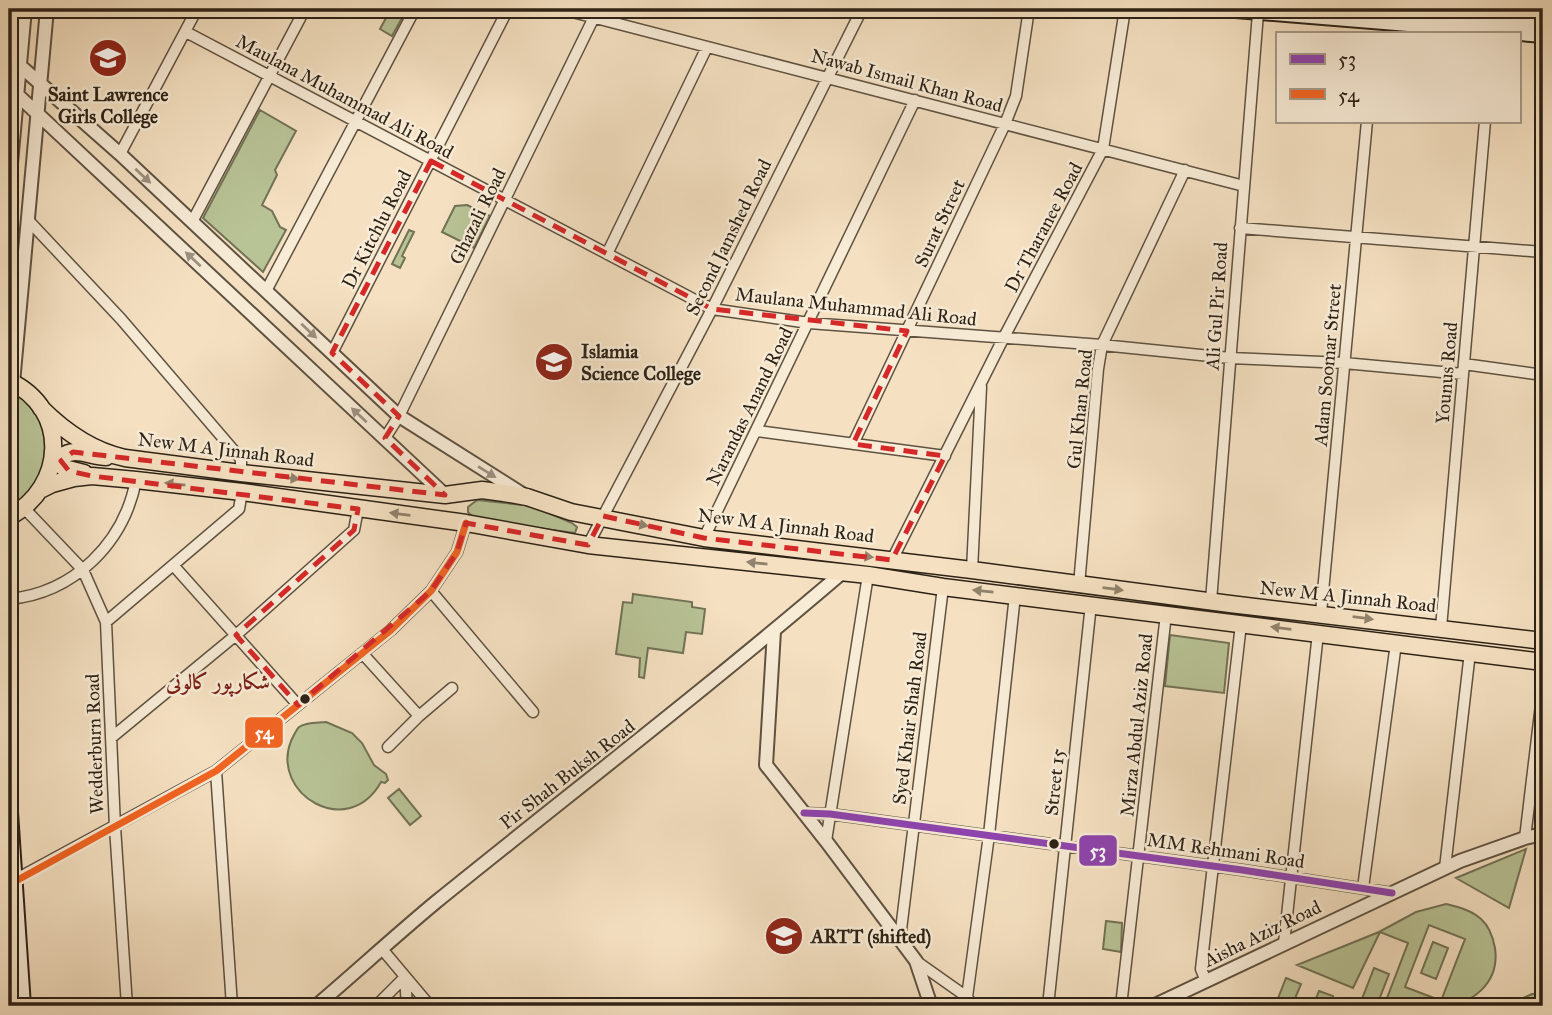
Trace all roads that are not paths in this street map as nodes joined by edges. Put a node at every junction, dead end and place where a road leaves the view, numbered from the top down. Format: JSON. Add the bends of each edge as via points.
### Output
{"nodes":[{"id":1,"x":25,"y":9,"type":"edge"},
{"id":2,"x":47,"y":9,"type":"edge"},
{"id":3,"x":197,"y":9,"type":"edge"},
{"id":4,"x":305,"y":9,"type":"edge"},
{"id":5,"x":415,"y":9,"type":"edge"},
{"id":6,"x":508,"y":9,"type":"edge"},
{"id":7,"x":561,"y":9,"type":"edge"},
{"id":8,"x":862,"y":9,"type":"edge"},
{"id":9,"x":1029,"y":9,"type":"edge"},
{"id":10,"x":1125,"y":9,"type":"edge"},
{"id":11,"x":1223,"y":9,"type":"edge"},
{"id":12,"x":1329,"y":9,"type":"edge"},
{"id":13,"x":596,"y":13,"type":"edge"},
{"id":14,"x":1258,"y":13,"type":"junction"},
{"id":15,"x":1543,"y":24,"type":"edge"},
{"id":16,"x":1376,"y":28,"type":"edge"},
{"id":17,"x":186,"y":32,"type":"junction"},
{"id":18,"x":1493,"y":32,"type":"edge"},
{"id":19,"x":1520,"y":33,"type":"edge"},
{"id":20,"x":1543,"y":35,"type":"edge"},
{"id":21,"x":707,"y":47,"type":"junction"},
{"id":22,"x":14,"y":61,"type":"edge"},
{"id":23,"x":271,"y":77,"type":"junction"},
{"id":24,"x":826,"y":77,"type":"junction"},
{"id":25,"x":41,"y":83,"type":"junction"},
{"id":26,"x":13,"y":90,"type":"edge"},
{"id":27,"x":915,"y":100,"type":"junction"},
{"id":28,"x":37,"y":113,"type":"junction"},
{"id":29,"x":355,"y":121,"type":"junction"},
{"id":30,"x":1367,"y":122,"type":"edge"},
{"id":31,"x":1485,"y":122,"type":"edge"},
{"id":32,"x":1005,"y":124,"type":"junction"},
{"id":33,"x":1103,"y":149,"type":"junction"},
{"id":34,"x":120,"y":154,"type":"junction"},
{"id":35,"x":431,"y":161,"type":"junction"},
{"id":36,"x":1185,"y":170,"type":"junction"},
{"id":37,"x":9,"y":185,"type":"edge"},
{"id":38,"x":1244,"y":186,"type":"junction"},
{"id":39,"x":504,"y":200,"type":"junction"},
{"id":40,"x":27,"y":219,"type":"junction"},
{"id":41,"x":192,"y":222,"type":"junction"},
{"id":42,"x":1240,"y":228,"type":"junction"},
{"id":43,"x":1356,"y":237,"type":"junction"},
{"id":44,"x":1474,"y":246,"type":"junction"},
{"id":45,"x":1543,"y":251,"type":"edge"},
{"id":46,"x":607,"y":254,"type":"junction"},
{"id":47,"x":266,"y":291,"type":"junction"},
{"id":48,"x":712,"y":309,"type":"junction"},
{"id":49,"x":809,"y":323,"type":"junction"},
{"id":50,"x":907,"y":331,"type":"junction"},
{"id":51,"x":1003,"y":339,"type":"junction"},
{"id":52,"x":1102,"y":345,"type":"junction"},
{"id":53,"x":332,"y":353,"type":"junction"},
{"id":54,"x":1230,"y":358,"type":"junction"},
{"id":55,"x":1344,"y":363,"type":"junction"},
{"id":56,"x":1464,"y":369,"type":"junction"},
{"id":57,"x":1543,"y":375,"type":"edge"},
{"id":58,"x":11,"y":382,"type":"edge"},
{"id":59,"x":982,"y":383,"type":"junction"},
{"id":60,"x":41,"y":408,"type":"junction"},
{"id":61,"x":399,"y":416,"type":"junction"},
{"id":62,"x":757,"y":431,"type":"junction"},
{"id":63,"x":385,"y":438,"type":"junction"},
{"id":64,"x":853,"y":444,"type":"junction"},
{"id":65,"x":114,"y":456,"type":"junction"},
{"id":66,"x":945,"y":456,"type":"junction"},
{"id":67,"x":241,"y":473,"type":"junction"},
{"id":68,"x":92,"y":476,"type":"junction"},
{"id":69,"x":136,"y":480,"type":"junction"},
{"id":70,"x":42,"y":489,"type":"junction"},
{"id":71,"x":242,"y":492,"type":"junction"},
{"id":72,"x":445,"y":495,"type":"junction"},
{"id":73,"x":527,"y":497,"type":"junction"},
{"id":74,"x":24,"y":508,"type":"junction"},
{"id":75,"x":358,"y":509,"type":"junction"},
{"id":76,"x":603,"y":516,"type":"junction"},
{"id":77,"x":9,"y":517,"type":"edge"},
{"id":78,"x":466,"y":523,"type":"junction"},
{"id":79,"x":704,"y":538,"type":"junction"},
{"id":80,"x":588,"y":545,"type":"junction"},
{"id":81,"x":892,"y":560,"type":"junction"},
{"id":82,"x":173,"y":565,"type":"junction"},
{"id":83,"x":83,"y":570,"type":"junction"},
{"id":84,"x":972,"y":570,"type":"junction"},
{"id":85,"x":843,"y":572,"type":"junction"},
{"id":86,"x":868,"y":575,"type":"junction"},
{"id":87,"x":1079,"y":585,"type":"junction"},
{"id":88,"x":943,"y":587,"type":"junction"},
{"id":89,"x":431,"y":591,"type":"junction"},
{"id":90,"x":1015,"y":595,"type":"junction"},
{"id":91,"x":9,"y":599,"type":"edge"},
{"id":92,"x":1211,"y":601,"type":"junction"},
{"id":93,"x":1091,"y":604,"type":"junction"},
{"id":94,"x":1321,"y":613,"type":"junction"},
{"id":95,"x":1166,"y":614,"type":"junction"},
{"id":96,"x":106,"y":622,"type":"junction"},
{"id":97,"x":1241,"y":624,"type":"junction"},
{"id":98,"x":1441,"y":628,"type":"junction"},
{"id":99,"x":774,"y":631,"type":"junction"},
{"id":100,"x":1318,"y":633,"type":"junction"},
{"id":101,"x":236,"y":635,"type":"junction"},
{"id":102,"x":1543,"y":641,"type":"edge"},
{"id":103,"x":1396,"y":643,"type":"junction"},
{"id":104,"x":1470,"y":652,"type":"junction"},
{"id":105,"x":362,"y":653,"type":"junction"},
{"id":106,"x":1543,"y":662,"type":"edge"},
{"id":107,"x":452,"y":688,"type":"dead end"},
{"id":108,"x":1543,"y":688,"type":"edge"},
{"id":109,"x":298,"y":705,"type":"junction"},
{"id":110,"x":533,"y":712,"type":"dead end"},
{"id":111,"x":419,"y":716,"type":"junction"},
{"id":112,"x":111,"y":738,"type":"junction"},
{"id":113,"x":388,"y":747,"type":"dead end"},
{"id":114,"x":216,"y":771,"type":"junction"},
{"id":115,"x":9,"y":797,"type":"edge"},
{"id":116,"x":804,"y":813,"type":"junction"},
{"id":117,"x":830,"y":814,"type":"junction"},
{"id":118,"x":914,"y":825,"type":"junction"},
{"id":119,"x":115,"y":827,"type":"junction"},
{"id":120,"x":1543,"y":834,"type":"edge"},
{"id":121,"x":989,"y":835,"type":"junction"},
{"id":122,"x":1524,"y":838,"type":"junction"},
{"id":123,"x":826,"y":841,"type":"junction"},
{"id":124,"x":1065,"y":845,"type":"junction"},
{"id":125,"x":1139,"y":856,"type":"junction"},
{"id":126,"x":1213,"y":866,"type":"junction"},
{"id":127,"x":1445,"y":868,"type":"junction"},
{"id":128,"x":1292,"y":877,"type":"junction"},
{"id":129,"x":12,"y":882,"type":"edge"},
{"id":130,"x":1363,"y":888,"type":"junction"},
{"id":131,"x":1392,"y":893,"type":"junction"},
{"id":132,"x":900,"y":938,"type":"junction"},
{"id":133,"x":1284,"y":943,"type":"junction"},
{"id":134,"x":382,"y":949,"type":"junction"},
{"id":135,"x":916,"y":961,"type":"junction"},
{"id":136,"x":405,"y":977,"type":"junction"},
{"id":137,"x":1206,"y":981,"type":"junction"},
{"id":138,"x":970,"y":1002,"type":"edge"},
{"id":139,"x":23,"y":1006,"type":"edge"},
{"id":140,"x":127,"y":1006,"type":"edge"},
{"id":141,"x":232,"y":1006,"type":"edge"},
{"id":142,"x":316,"y":1006,"type":"edge"},
{"id":143,"x":376,"y":1006,"type":"edge"},
{"id":144,"x":407,"y":1006,"type":"edge"},
{"id":145,"x":430,"y":1006,"type":"edge"},
{"id":146,"x":931,"y":1006,"type":"edge"},
{"id":147,"x":1048,"y":1006,"type":"edge"},
{"id":148,"x":1122,"y":1006,"type":"edge"},
{"id":149,"x":1153,"y":1006,"type":"edge"}],
"edges":[{"from":1,"to":22,"type":"street"},
{"from":2,"to":25,"type":"street"},
{"from":3,"to":17,"type":"street"},
{"from":4,"to":23,"type":"street"},
{"from":5,"to":29,"type":"street"},
{"from":6,"to":35,"type":"street","name":"Dr Kitchlu Road"},
{"from":7,"to":13,"type":"street","name":"Nawab Ismail Khan Road"},
{"from":8,"to":24,"type":"street","name":"Second Jamshed Road"},
{"from":9,"to":32,"type":"street","name":"Surat Street","via":[[1016,96]]},
{"from":10,"to":33,"type":"street","name":"Dr Tharanee Road"},
{"from":11,"to":14,"type":"main road"},
{"from":12,"to":15,"type":"main road"},
{"from":13,"to":21,"type":"street","name":"Nawab Ismail Khan Road"},
{"from":13,"to":39,"type":"street","name":"Ghazali Road"},
{"from":14,"to":16,"type":"main road"},
{"from":14,"to":38,"type":"street","name":"Ali Gul Pir Road"},
{"from":16,"to":18,"type":"main road"},
{"from":17,"to":23,"type":"street","name":"Maulana Muhammad Ali Road"},
{"from":17,"to":34,"type":"street"},
{"from":19,"to":20,"type":"main road"},
{"from":21,"to":24,"type":"street","name":"Nawab Ismail Khan Road"},
{"from":21,"to":46,"type":"street"},
{"from":22,"to":25,"type":"street"},
{"from":22,"to":26,"type":"street"},
{"from":23,"to":29,"type":"street","name":"Maulana Muhammad Ali Road"},
{"from":23,"to":41,"type":"street"},
{"from":24,"to":27,"type":"street","name":"Nawab Ismail Khan Road"},
{"from":24,"to":48,"type":"street","name":"Second Jamshed Road"},
{"from":25,"to":28,"type":"street"},
{"from":25,"to":34,"type":"street"},
{"from":26,"to":28,"type":"street"},
{"from":26,"to":37,"type":"street"},
{"from":27,"to":32,"type":"street","name":"Nawab Ismail Khan Road"},
{"from":27,"to":49,"type":"street","name":"Narandas Anand Road"},
{"from":28,"to":40,"type":"street"},
{"from":63,"to":28,"type":"street","one_way":true},
{"from":29,"to":35,"type":"street","name":"Maulana Muhammad Ali Road"},
{"from":29,"to":47,"type":"street"},
{"from":30,"to":43,"type":"street","name":"Adam Soomar Street"},
{"from":31,"to":44,"type":"street","name":"Younus Road"},
{"from":32,"to":33,"type":"street","name":"Nawab Ismail Khan Road"},
{"from":32,"to":50,"type":"street","name":"Surat Street"},
{"from":33,"to":36,"type":"street","name":"Nawab Ismail Khan Road"},
{"from":33,"to":51,"type":"street","name":"Dr Tharanee Road"},
{"from":34,"to":41,"type":"street","one_way":true},
{"from":35,"to":39,"type":"street","name":"Maulana Muhammad Ali Road"},
{"from":35,"to":53,"type":"street","name":"Dr Kitchlu Road"},
{"from":36,"to":38,"type":"street","name":"Nawab Ismail Khan Road"},
{"from":36,"to":52,"type":"street","name":"Gul Khan Road"},
{"from":38,"to":42,"type":"street","name":"Ali Gul Pir Road"},
{"from":39,"to":46,"type":"street","name":"Maulana Muhammad Ali Road"},
{"from":39,"to":61,"type":"street","name":"Ghazali Road"},
{"from":40,"to":58,"type":"street"},
{"from":40,"to":67,"type":"street","via":[[241,458]]},
{"from":41,"to":47,"type":"street"},
{"from":42,"to":43,"type":"street"},
{"from":42,"to":54,"type":"street","name":"Ali Gul Pir Road"},
{"from":43,"to":44,"type":"street"},
{"from":43,"to":55,"type":"street","name":"Adam Soomar Street"},
{"from":44,"to":45,"type":"street"},
{"from":44,"to":56,"type":"street","name":"Younus Road"},
{"from":46,"to":48,"type":"street","name":"Maulana Muhammad Ali Road"},
{"from":47,"to":53,"type":"street","one_way":true},
{"from":48,"to":49,"type":"street","name":"Maulana Muhammad Ali Road"},
{"from":48,"to":76,"type":"street","name":"Second Jamshed Road"},
{"from":49,"to":50,"type":"street","name":"Maulana Muhammad Ali Road"},
{"from":49,"to":62,"type":"street","name":"Narandas Anand Road"},
{"from":50,"to":51,"type":"street","name":"Maulana Muhammad Ali Road"},
{"from":50,"to":64,"type":"street","name":"Surat Street"},
{"from":51,"to":52,"type":"street","name":"Maulana Muhammad Ali Road"},
{"from":51,"to":59,"type":"street","name":"Dr Tharanee Road"},
{"from":52,"to":54,"type":"street","name":"Maulana Muhammad Ali Road"},
{"from":52,"to":87,"type":"street","name":"Gul Khan Road"},
{"from":53,"to":61,"type":"street"},
{"from":54,"to":55,"type":"street","name":"Maulana Muhammad Ali Road"},
{"from":54,"to":92,"type":"street","name":"Ali Gul Pir Road"},
{"from":55,"to":56,"type":"street","name":"Maulana Muhammad Ali Road"},
{"from":55,"to":94,"type":"street","name":"Adam Soomar Street"},
{"from":56,"to":57,"type":"street","name":"Maulana Muhammad Ali Road"},
{"from":56,"to":98,"type":"street","name":"Younus Road"},
{"from":58,"to":60,"type":"main road","name":"New M A Jinnah Road"},
{"from":59,"to":66,"type":"street","name":"Dr Tharanee Road"},
{"from":59,"to":84,"type":"street"},
{"from":60,"to":65,"type":"main road","name":"New M A Jinnah Road","via":[[64,430]]},
{"from":60,"to":70,"type":"main road","via":[[54,449]]},
{"from":61,"to":63,"type":"street","name":"Ghazali Road"},
{"from":61,"to":73,"type":"street","one_way":true},
{"from":62,"to":64,"type":"street"},
{"from":62,"to":79,"type":"street","name":"Narandas Anand Road"},
{"from":63,"to":72,"type":"street"},
{"from":64,"to":66,"type":"street"},
{"from":65,"to":67,"type":"main road","name":"New M A Jinnah Road"},
{"from":65,"to":68,"type":"main road","via":[[67,452],[62,457],[64,468]]},
{"from":66,"to":81,"type":"street","name":"Dr Tharanee Road"},
{"from":67,"to":72,"type":"main road","name":"New M A Jinnah Road","one_way":true},
{"from":68,"to":69,"type":"main road","name":"New M A Jinnah Road"},
{"from":68,"to":70,"type":"main road","name":"New M A Jinnah Road"},
{"from":71,"to":69,"type":"main road","name":"New M A Jinnah Road","one_way":true},
{"from":69,"to":83,"type":"street","via":[[123,521],[106,548]]},
{"from":70,"to":74,"type":"main road"},
{"from":71,"to":75,"type":"main road","name":"New M A Jinnah Road"},
{"from":71,"to":82,"type":"street","via":[[239,509]]},
{"from":72,"to":73,"type":"main road","name":"New M A Jinnah Road","via":[[482,490]]},
{"from":73,"to":76,"type":"main road","name":"New M A Jinnah Road","via":[[571,512]]},
{"from":74,"to":77,"type":"main road"},
{"from":74,"to":83,"type":"street","name":"Wedderburn Road"},
{"from":78,"to":75,"type":"main road","name":"New M A Jinnah Road","one_way":true},
{"from":75,"to":101,"type":"street","via":[[354,530]]},
{"from":76,"to":79,"type":"main road","name":"New M A Jinnah Road","one_way":true},
{"from":76,"to":80,"type":"street","name":"Second Jamshed Road"},
{"from":78,"to":80,"type":"main road","name":"New M A Jinnah Road"},
{"from":78,"to":89,"type":"street","via":[[457,552]]},
{"from":79,"to":81,"type":"main road","name":"New M A Jinnah Road","one_way":true},
{"from":85,"to":80,"type":"main road","name":"New M A Jinnah Road","one_way":true},
{"from":81,"to":84,"type":"main road","name":"New M A Jinnah Road"},
{"from":82,"to":96,"type":"street"},
{"from":82,"to":101,"type":"street"},
{"from":83,"to":91,"type":"street","via":[[41,593]]},
{"from":83,"to":96,"type":"street","name":"Wedderburn Road"},
{"from":84,"to":87,"type":"main road","name":"New M A Jinnah Road"},
{"from":85,"to":86,"type":"main road","name":"New M A Jinnah Road"},
{"from":85,"to":99,"type":"street","name":"Pir Shah Buksh Road"},
{"from":86,"to":88,"type":"main road","name":"New M A Jinnah Road"},
{"from":86,"to":117,"type":"street"},
{"from":87,"to":92,"type":"main road","name":"New M A Jinnah Road","one_way":true},
{"from":90,"to":88,"type":"main road","name":"New M A Jinnah Road","one_way":true},
{"from":88,"to":118,"type":"street","name":"Syed Khair Shah Road"},
{"from":89,"to":105,"type":"street"},
{"from":89,"to":110,"type":"street"},
{"from":90,"to":93,"type":"main road","name":"New M A Jinnah Road"},
{"from":90,"to":121,"type":"street"},
{"from":92,"to":94,"type":"main road","name":"New M A Jinnah Road"},
{"from":93,"to":95,"type":"main road","name":"New M A Jinnah Road"},
{"from":93,"to":124,"type":"street","name":"Street 15"},
{"from":94,"to":98,"type":"main road","name":"New M A Jinnah Road","one_way":true},
{"from":95,"to":97,"type":"main road","name":"New M A Jinnah Road"},
{"from":95,"to":125,"type":"street","name":"Mirza Abdul Aziz Road"},
{"from":96,"to":112,"type":"street","name":"Wedderburn Road"},
{"from":100,"to":97,"type":"main road","name":"New M A Jinnah Road","one_way":true},
{"from":97,"to":126,"type":"street"},
{"from":98,"to":102,"type":"main road","name":"New M A Jinnah Road"},
{"from":99,"to":116,"type":"street","via":[[766,765]]},
{"from":99,"to":134,"type":"street","name":"Pir Shah Buksh Road"},
{"from":100,"to":103,"type":"main road","name":"New M A Jinnah Road"},
{"from":100,"to":128,"type":"street"},
{"from":101,"to":109,"type":"street"},
{"from":101,"to":112,"type":"street"},
{"from":103,"to":104,"type":"main road","name":"New M A Jinnah Road"},
{"from":103,"to":130,"type":"street"},
{"from":104,"to":106,"type":"main road","name":"New M A Jinnah Road"},
{"from":104,"to":127,"type":"street"},
{"from":105,"to":109,"type":"street"},
{"from":105,"to":111,"type":"street"},
{"from":107,"to":111,"type":"street"},
{"from":108,"to":122,"type":"street"},
{"from":109,"to":114,"type":"street"},
{"from":111,"to":113,"type":"street"},
{"from":112,"to":119,"type":"street","name":"Wedderburn Road"},
{"from":114,"to":119,"type":"street"},
{"from":114,"to":141,"type":"street"},
{"from":115,"to":129,"type":"main road"},
{"from":116,"to":117,"type":"street","name":"MM Rehmani Road"},
{"from":116,"to":123,"type":"street"},
{"from":117,"to":118,"type":"street","name":"MM Rehmani Road"},
{"from":117,"to":123,"type":"street"},
{"from":118,"to":121,"type":"street","name":"MM Rehmani Road"},
{"from":118,"to":132,"type":"street","name":"Syed Khair Shah Road"},
{"from":119,"to":129,"type":"street"},
{"from":119,"to":140,"type":"street","name":"Wedderburn Road"},
{"from":120,"to":122,"type":"street","name":"Aisha Aziz Road"},
{"from":121,"to":124,"type":"street","name":"MM Rehmani Road"},
{"from":121,"to":138,"type":"street"},
{"from":122,"to":127,"type":"street","name":"Aisha Aziz Road"},
{"from":123,"to":132,"type":"street"},
{"from":124,"to":125,"type":"street","name":"MM Rehmani Road"},
{"from":124,"to":147,"type":"street","name":"Street 15"},
{"from":125,"to":126,"type":"street","name":"MM Rehmani Road"},
{"from":125,"to":148,"type":"street","name":"Mirza Abdul Aziz Road"},
{"from":126,"to":128,"type":"street","name":"MM Rehmani Road"},
{"from":126,"to":137,"type":"street","via":[[1201,969]]},
{"from":127,"to":131,"type":"street","name":"Aisha Aziz Road"},
{"from":128,"to":130,"type":"street","name":"MM Rehmani Road"},
{"from":128,"to":133,"type":"street"},
{"from":129,"to":139,"type":"main road"},
{"from":130,"to":131,"type":"street","name":"MM Rehmani Road"},
{"from":131,"to":133,"type":"street","name":"Aisha Aziz Road"},
{"from":132,"to":135,"type":"street"},
{"from":133,"to":137,"type":"street","name":"Aisha Aziz Road"},
{"from":134,"to":136,"type":"street"},
{"from":134,"to":142,"type":"street","name":"Pir Shah Buksh Road"},
{"from":135,"to":138,"type":"street"},
{"from":135,"to":146,"type":"street"},
{"from":136,"to":143,"type":"street"},
{"from":136,"to":144,"type":"street"},
{"from":136,"to":145,"type":"street"},
{"from":137,"to":149,"type":"street","name":"Aisha Aziz Road"}]}
